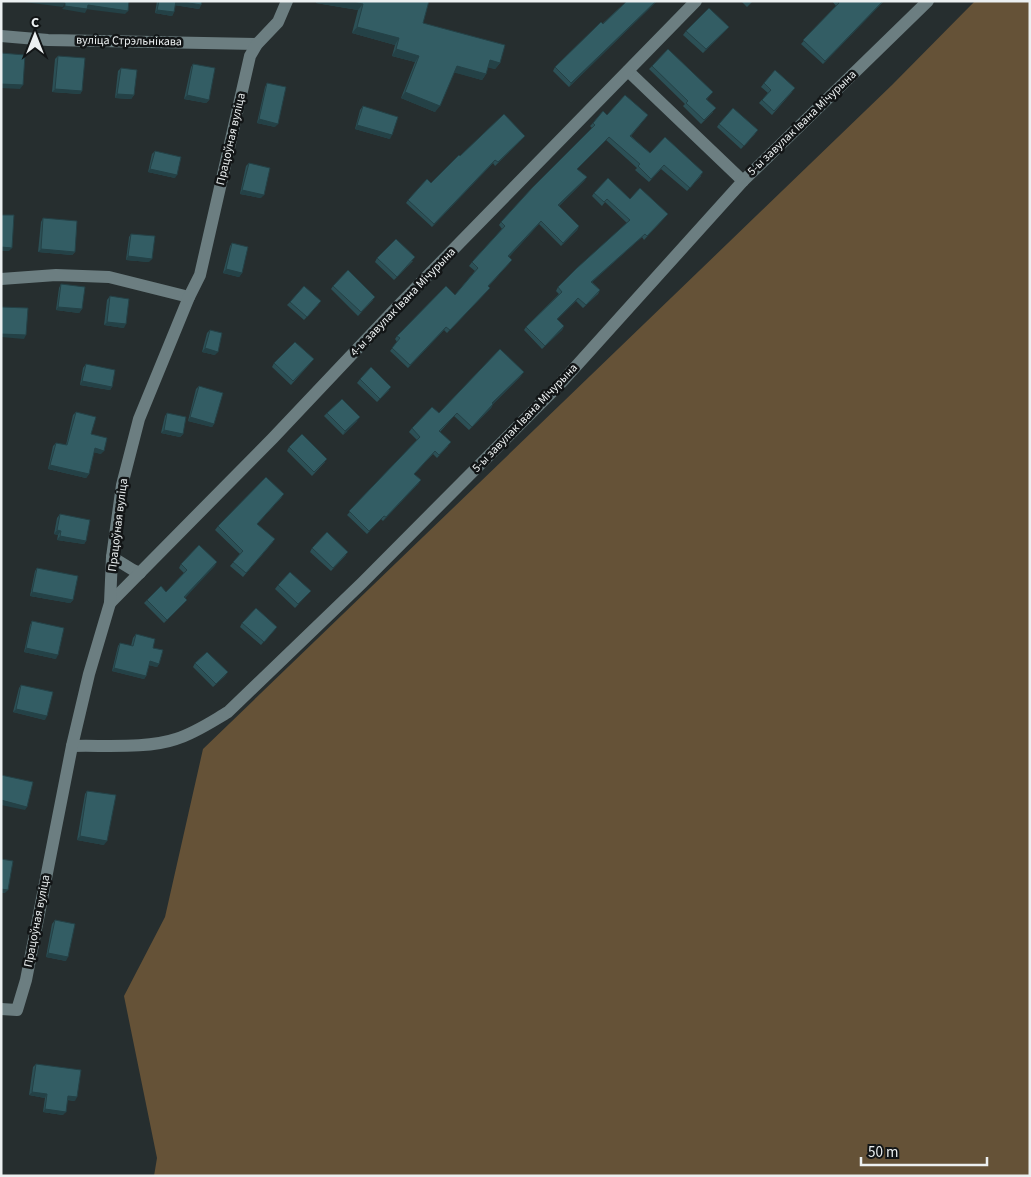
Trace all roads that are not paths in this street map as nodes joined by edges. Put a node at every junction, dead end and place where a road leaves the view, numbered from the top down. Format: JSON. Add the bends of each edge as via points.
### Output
{"nodes":[{"id":1,"x":287,"y":1,"type":"edge"},
{"id":2,"x":696,"y":1,"type":"edge"},
{"id":3,"x":928,"y":1,"type":"edge"},
{"id":4,"x":1,"y":36,"type":"edge"},
{"id":5,"x":257,"y":44,"type":"junction"},
{"id":6,"x":628,"y":71,"type":"junction"},
{"id":7,"x":743,"y":181,"type":"junction"},
{"id":8,"x":1,"y":279,"type":"edge"},
{"id":9,"x":189,"y":297,"type":"junction"},
{"id":10,"x":112,"y":557,"type":"junction"},
{"id":11,"x":140,"y":573,"type":"junction"},
{"id":12,"x":110,"y":603,"type":"junction"},
{"id":13,"x":72,"y":746,"type":"junction"},
{"id":14,"x":1,"y":1009,"type":"edge"}],
"edges":[{"from":1,"to":5,"type":"street","name":"Працоўная вуліца","via":[[278,22]]},
{"from":2,"to":6,"type":"street","name":"4-ы завулак Івана Мічурына"},
{"from":3,"to":7,"type":"street","name":"5-ы завулак Івана Мічурына"},
{"from":4,"to":5,"type":"street","name":"вуліца Стрэльнікава","via":[[48,40]]},
{"from":5,"to":9,"type":"street","name":"Працоўная вуліца","via":[[250,56],[200,275]]},
{"from":6,"to":7,"type":"street"},
{"from":6,"to":11,"type":"street","name":"4-ы завулак Івана Мічурына"},
{"from":7,"to":13,"type":"street","name":"5-ы завулак Івана Мічурына","via":[[560,384],[228,712],[175,739],[143,744]]},
{"from":8,"to":9,"type":"street","via":[[109,276]]},
{"from":9,"to":10,"type":"street","name":"Працоўная вуліца","via":[[140,419],[122,485]]},
{"from":10,"to":11,"type":"street"},
{"from":10,"to":12,"type":"street","name":"Працоўная вуліца"},
{"from":11,"to":12,"type":"street","name":"4-ы завулак Івана Мічурына"},
{"from":12,"to":13,"type":"street","name":"Працоўная вуліца"},
{"from":13,"to":14,"type":"street","name":"Працоўная вуліца","via":[[26,980],[17,1010]]}]}
